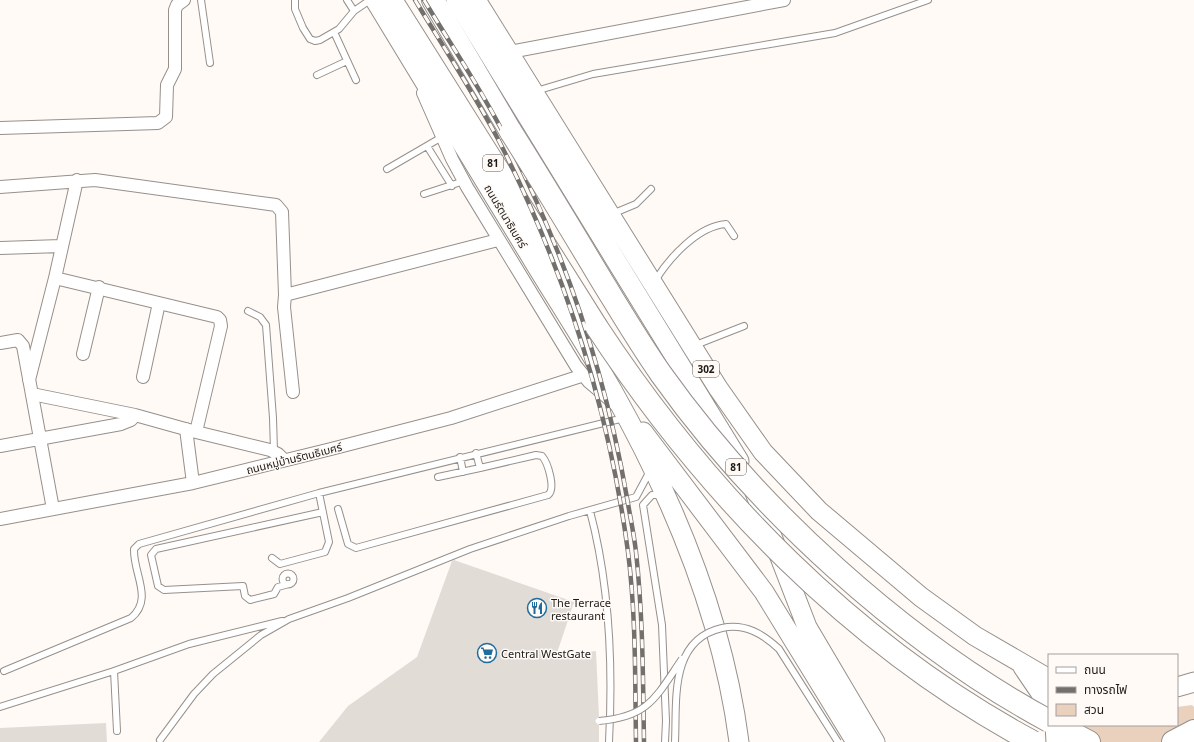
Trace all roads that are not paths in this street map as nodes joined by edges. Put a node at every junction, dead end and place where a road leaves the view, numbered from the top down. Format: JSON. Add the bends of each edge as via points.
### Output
{"nodes":[{"id":1,"x":184,"y":0,"type":"edge"},
{"id":2,"x":202,"y":0,"type":"edge"},
{"id":3,"x":295,"y":0,"type":"edge"},
{"id":4,"x":347,"y":0,"type":"edge"},
{"id":5,"x":370,"y":0,"type":"edge"},
{"id":6,"x":375,"y":0,"type":"edge"},
{"id":7,"x":391,"y":0,"type":"edge"},
{"id":8,"x":433,"y":0,"type":"edge"},
{"id":9,"x":456,"y":0,"type":"edge"},
{"id":10,"x":476,"y":0,"type":"edge"},
{"id":11,"x":784,"y":0,"type":"edge"},
{"id":12,"x":928,"y":0,"type":"edge"},
{"id":13,"x":354,"y":11,"type":"junction"},
{"id":14,"x":334,"y":32,"type":"junction"},
{"id":15,"x":402,"y":44,"type":"junction"},
{"id":16,"x":510,"y":52,"type":"junction"},
{"id":17,"x":348,"y":61,"type":"junction"},
{"id":18,"x":210,"y":63,"type":"dead end"},
{"id":19,"x":317,"y":75,"type":"dead end"},
{"id":20,"x":356,"y":80,"type":"dead end"},
{"id":21,"x":535,"y":92,"type":"junction"},
{"id":22,"x":0,"y":128,"type":"edge"},
{"id":23,"x":442,"y":137,"type":"junction"},
{"id":24,"x":427,"y":146,"type":"junction"},
{"id":25,"x":387,"y":170,"type":"dead end"},
{"id":26,"x":76,"y":180,"type":"junction"},
{"id":27,"x":464,"y":181,"type":"junction"},
{"id":28,"x":452,"y":186,"type":"junction"},
{"id":29,"x":0,"y":187,"type":"edge"},
{"id":30,"x":651,"y":189,"type":"dead end"},
{"id":31,"x":424,"y":194,"type":"dead end"},
{"id":32,"x":611,"y":214,"type":"junction"},
{"id":33,"x":734,"y":236,"type":"dead end"},
{"id":34,"x":498,"y":240,"type":"junction"},
{"id":35,"x":61,"y":246,"type":"junction"},
{"id":36,"x":0,"y":248,"type":"edge"},
{"id":37,"x":55,"y":278,"type":"junction"},
{"id":38,"x":654,"y":283,"type":"junction"},
{"id":39,"x":99,"y":287,"type":"junction"},
{"id":40,"x":285,"y":295,"type":"junction"},
{"id":41,"x":159,"y":303,"type":"junction"},
{"id":42,"x":248,"y":311,"type":"dead end"},
{"id":43,"x":744,"y":326,"type":"dead end"},
{"id":44,"x":0,"y":342,"type":"edge"},
{"id":45,"x":693,"y":346,"type":"junction"},
{"id":46,"x":83,"y":354,"type":"dead end"},
{"id":47,"x":584,"y":375,"type":"junction"},
{"id":48,"x":143,"y":377,"type":"dead end"},
{"id":49,"x":30,"y":380,"type":"junction"},
{"id":50,"x":292,"y":392,"type":"dead end"},
{"id":51,"x":613,"y":392,"type":"junction"},
{"id":52,"x":32,"y":394,"type":"junction"},
{"id":53,"x":624,"y":414,"type":"junction"},
{"id":54,"x":135,"y":415,"type":"junction"},
{"id":55,"x":191,"y":431,"type":"junction"},
{"id":56,"x":39,"y":438,"type":"junction"},
{"id":57,"x":0,"y":446,"type":"edge"},
{"id":58,"x":274,"y":451,"type":"junction"},
{"id":59,"x":476,"y":453,"type":"junction"},
{"id":60,"x":460,"y":458,"type":"junction"},
{"id":61,"x":284,"y":460,"type":"junction"},
{"id":62,"x":480,"y":468,"type":"junction"},
{"id":63,"x":652,"y":468,"type":"junction"},
{"id":64,"x":463,"y":472,"type":"junction"},
{"id":65,"x":438,"y":477,"type":"dead end"},
{"id":66,"x":193,"y":483,"type":"junction"},
{"id":67,"x":319,"y":493,"type":"junction"},
{"id":68,"x":665,"y":495,"type":"junction"},
{"id":69,"x":53,"y":509,"type":"junction"},
{"id":70,"x":338,"y":509,"type":"dead end"},
{"id":71,"x":590,"y":511,"type":"junction"},
{"id":72,"x":323,"y":512,"type":"junction"},
{"id":73,"x":0,"y":518,"type":"edge"},
{"id":74,"x":272,"y":558,"type":"dead end"},
{"id":75,"x":291,"y":561,"type":"junction"},
{"id":76,"x":293,"y":577,"type":"junction"},
{"id":77,"x":289,"y":584,"type":"junction"},
{"id":78,"x":289,"y":619,"type":"junction"},
{"id":79,"x":686,"y":652,"type":"junction"},
{"id":80,"x":1020,"y":663,"type":"junction"},
{"id":81,"x":4,"y":671,"type":"dead end"},
{"id":82,"x":114,"y":671,"type":"junction"},
{"id":83,"x":1048,"y":678,"type":"edge"},
{"id":84,"x":1194,"y":682,"type":"edge"},
{"id":85,"x":1178,"y":687,"type":"edge"},
{"id":86,"x":1048,"y":706,"type":"edge"},
{"id":87,"x":0,"y":707,"type":"edge"},
{"id":88,"x":1048,"y":720,"type":"edge"},
{"id":89,"x":599,"y":721,"type":"dead end"},
{"id":90,"x":1056,"y":726,"type":"edge"},
{"id":91,"x":1058,"y":726,"type":"edge"},
{"id":92,"x":117,"y":731,"type":"dead end"},
{"id":93,"x":1194,"y":731,"type":"edge"},
{"id":94,"x":160,"y":740,"type":"dead end"},
{"id":95,"x":609,"y":742,"type":"edge"},
{"id":96,"x":665,"y":742,"type":"edge"},
{"id":97,"x":674,"y":742,"type":"edge"},
{"id":98,"x":739,"y":742,"type":"edge"},
{"id":99,"x":838,"y":742,"type":"edge"},
{"id":100,"x":856,"y":742,"type":"edge"},
{"id":101,"x":875,"y":742,"type":"edge"},
{"id":102,"x":1033,"y":742,"type":"edge"},
{"id":103,"x":1056,"y":742,"type":"edge"},
{"id":104,"x":1089,"y":742,"type":"edge"},
{"id":105,"x":1173,"y":742,"type":"edge"}],
"edges":[{"from":1,"to":22,"type":"street","via":[[175,10],[175,69],[167,85],[166,117],[163,121]]},
{"from":2,"to":18,"type":"lane"},
{"from":3,"to":14,"type":"lane","via":[[295,10],[310,39],[320,40]]},
{"from":4,"to":13,"type":"lane"},
{"from":5,"to":13,"type":"lane"},
{"from":6,"to":15,"type":"main road","name":"ถนนรัตนาธิเบศร์"},
{"from":7,"to":102,"type":"highway","number":"81","bridge":true,"via":[[596,326],[651,406],[696,462],[806,577],[855,620],[910,664],[982,713]]},
{"from":8,"to":88,"type":"highway","number":"81","bridge":true,"via":[[653,362],[694,418],[740,472],[819,552],[891,614],[972,674]]},
{"from":9,"to":101,"type":"main road","bridge":true,"via":[[731,447],[754,491],[807,627]]},
{"from":10,"to":16,"type":"main road","number":"302"},
{"from":11,"to":16,"type":"street"},
{"from":12,"to":21,"type":"lane","via":[[835,33],[593,74]]},
{"from":13,"to":14,"type":"lane"},
{"from":14,"to":17,"type":"lane"},
{"from":15,"to":23,"type":"street"},
{"from":15,"to":51,"type":"main road","name":"ถนนรัตนาธิเบศร์"},
{"from":16,"to":21,"type":"main road","number":"302"},
{"from":17,"to":19,"type":"lane"},
{"from":17,"to":20,"type":"lane"},
{"from":21,"to":32,"type":"main road","number":"302"},
{"from":23,"to":24,"type":"lane"},
{"from":23,"to":27,"type":"street"},
{"from":24,"to":25,"type":"lane"},
{"from":24,"to":28,"type":"lane"},
{"from":26,"to":29,"type":"street"},
{"from":26,"to":35,"type":"street"},
{"from":26,"to":40,"type":"street","via":[[130,184],[276,205],[282,212]]},
{"from":27,"to":28,"type":"lane"},
{"from":27,"to":34,"type":"street"},
{"from":28,"to":31,"type":"lane"},
{"from":30,"to":32,"type":"lane","via":[[636,204]]},
{"from":32,"to":38,"type":"main road","number":"302"},
{"from":33,"to":38,"type":"lane","via":[[726,224],[720,224],[694,238],[671,258]]},
{"from":34,"to":40,"type":"street"},
{"from":34,"to":47,"type":"street"},
{"from":35,"to":36,"type":"street"},
{"from":35,"to":37,"type":"street"},
{"from":37,"to":39,"type":"street"},
{"from":37,"to":49,"type":"street"},
{"from":38,"to":45,"type":"main road","number":"302"},
{"from":39,"to":41,"type":"street"},
{"from":39,"to":46,"type":"street"},
{"from":40,"to":50,"type":"street"},
{"from":41,"to":48,"type":"street"},
{"from":41,"to":55,"type":"street","via":[[217,317],[220,320],[221,326]]},
{"from":42,"to":58,"type":"lane","via":[[260,316],[266,325]]},
{"from":43,"to":45,"type":"lane"},
{"from":44,"to":49,"type":"street","via":[[21,342]]},
{"from":45,"to":80,"type":"main road","number":"302","via":[[718,388],[763,452],[819,511],[884,568],[938,610]]},
{"from":47,"to":53,"type":"street"},
{"from":47,"to":61,"type":"street","name":"ถนนหมู่บ้านรัตนธิเบศร์","via":[[451,418]]},
{"from":49,"to":52,"type":"street"},
{"from":51,"to":53,"type":"main road"},
{"from":51,"to":100,"type":"main road","via":[[775,608]]},
{"from":52,"to":54,"type":"street"},
{"from":52,"to":56,"type":"street"},
{"from":53,"to":59,"type":"lane"},
{"from":53,"to":63,"type":"main road"},
{"from":54,"to":55,"type":"street"},
{"from":54,"to":56,"type":"street","via":[[131,420],[121,424]]},
{"from":55,"to":58,"type":"street"},
{"from":55,"to":66,"type":"street"},
{"from":56,"to":57,"type":"street"},
{"from":56,"to":69,"type":"street"},
{"from":58,"to":61,"type":"street"},
{"from":59,"to":60,"type":"lane"},
{"from":59,"to":62,"type":"lane"},
{"from":60,"to":64,"type":"lane"},
{"from":60,"to":67,"type":"lane"},
{"from":61,"to":66,"type":"street","name":"ถนนหมู่บ้านรัตนธิเบศร์"},
{"from":62,"to":64,"type":"lane"},
{"from":62,"to":70,"type":"lane","via":[[539,456],[545,461],[552,492],[356,548],[348,544]]},
{"from":63,"to":68,"type":"main road"},
{"from":63,"to":71,"type":"lane","via":[[636,497]]},
{"from":64,"to":65,"type":"lane"},
{"from":66,"to":69,"type":"street","name":"ถนนหมู่บ้านรัตนธิเบศร์"},
{"from":67,"to":72,"type":"lane"},
{"from":67,"to":81,"type":"lane","via":[[139,544],[134,549],[134,556],[143,596],[139,611],[131,618]]},
{"from":68,"to":96,"type":"lane","via":[[652,495],[643,506],[662,625]]},
{"from":68,"to":98,"type":"main road","via":[[693,562],[714,624],[732,697]]},
{"from":69,"to":73,"type":"street","name":"ถนนหมู่บ้านรัตนธิเบศร์"},
{"from":71,"to":78,"type":"lane","via":[[470,549]]},
{"from":71,"to":95,"type":"lane","via":[[599,544],[608,614],[612,695]]},
{"from":72,"to":75,"type":"lane","via":[[329,542],[327,549],[323,554]]},
{"from":72,"to":77,"type":"lane","via":[[156,549],[150,555],[158,586],[164,590],[243,586],[246,598],[250,600],[274,594],[278,587]]},
{"from":74,"to":75,"type":"lane","via":[[280,564]]},
{"from":75,"to":76,"type":"lane"},
{"from":76,"to":77,"type":"lane"},
{"from":76,"to":77,"type":"lane","via":[[287,573],[282,577],[284,583]]},
{"from":78,"to":82,"type":"lane","via":[[189,644]]},
{"from":78,"to":94,"type":"lane","via":[[261,635],[213,674],[194,694]]},
{"from":79,"to":89,"type":"lane","bridge":true,"via":[[652,702],[631,716]]},
{"from":79,"to":97,"type":"lane","bridge":true,"via":[[679,677]]},
{"from":79,"to":99,"type":"lane","bridge":true,"via":[[698,638],[714,630],[735,626],[747,628],[768,638],[779,649]]},
{"from":80,"to":83,"type":"main road","number":"302"},
{"from":80,"to":86,"type":"main road"},
{"from":82,"to":87,"type":"lane"},
{"from":82,"to":92,"type":"lane"},
{"from":84,"to":85,"type":"main road"},
{"from":90,"to":103,"type":"main road"},
{"from":91,"to":104,"type":"highway"},
{"from":93,"to":105,"type":"highway"}]}
